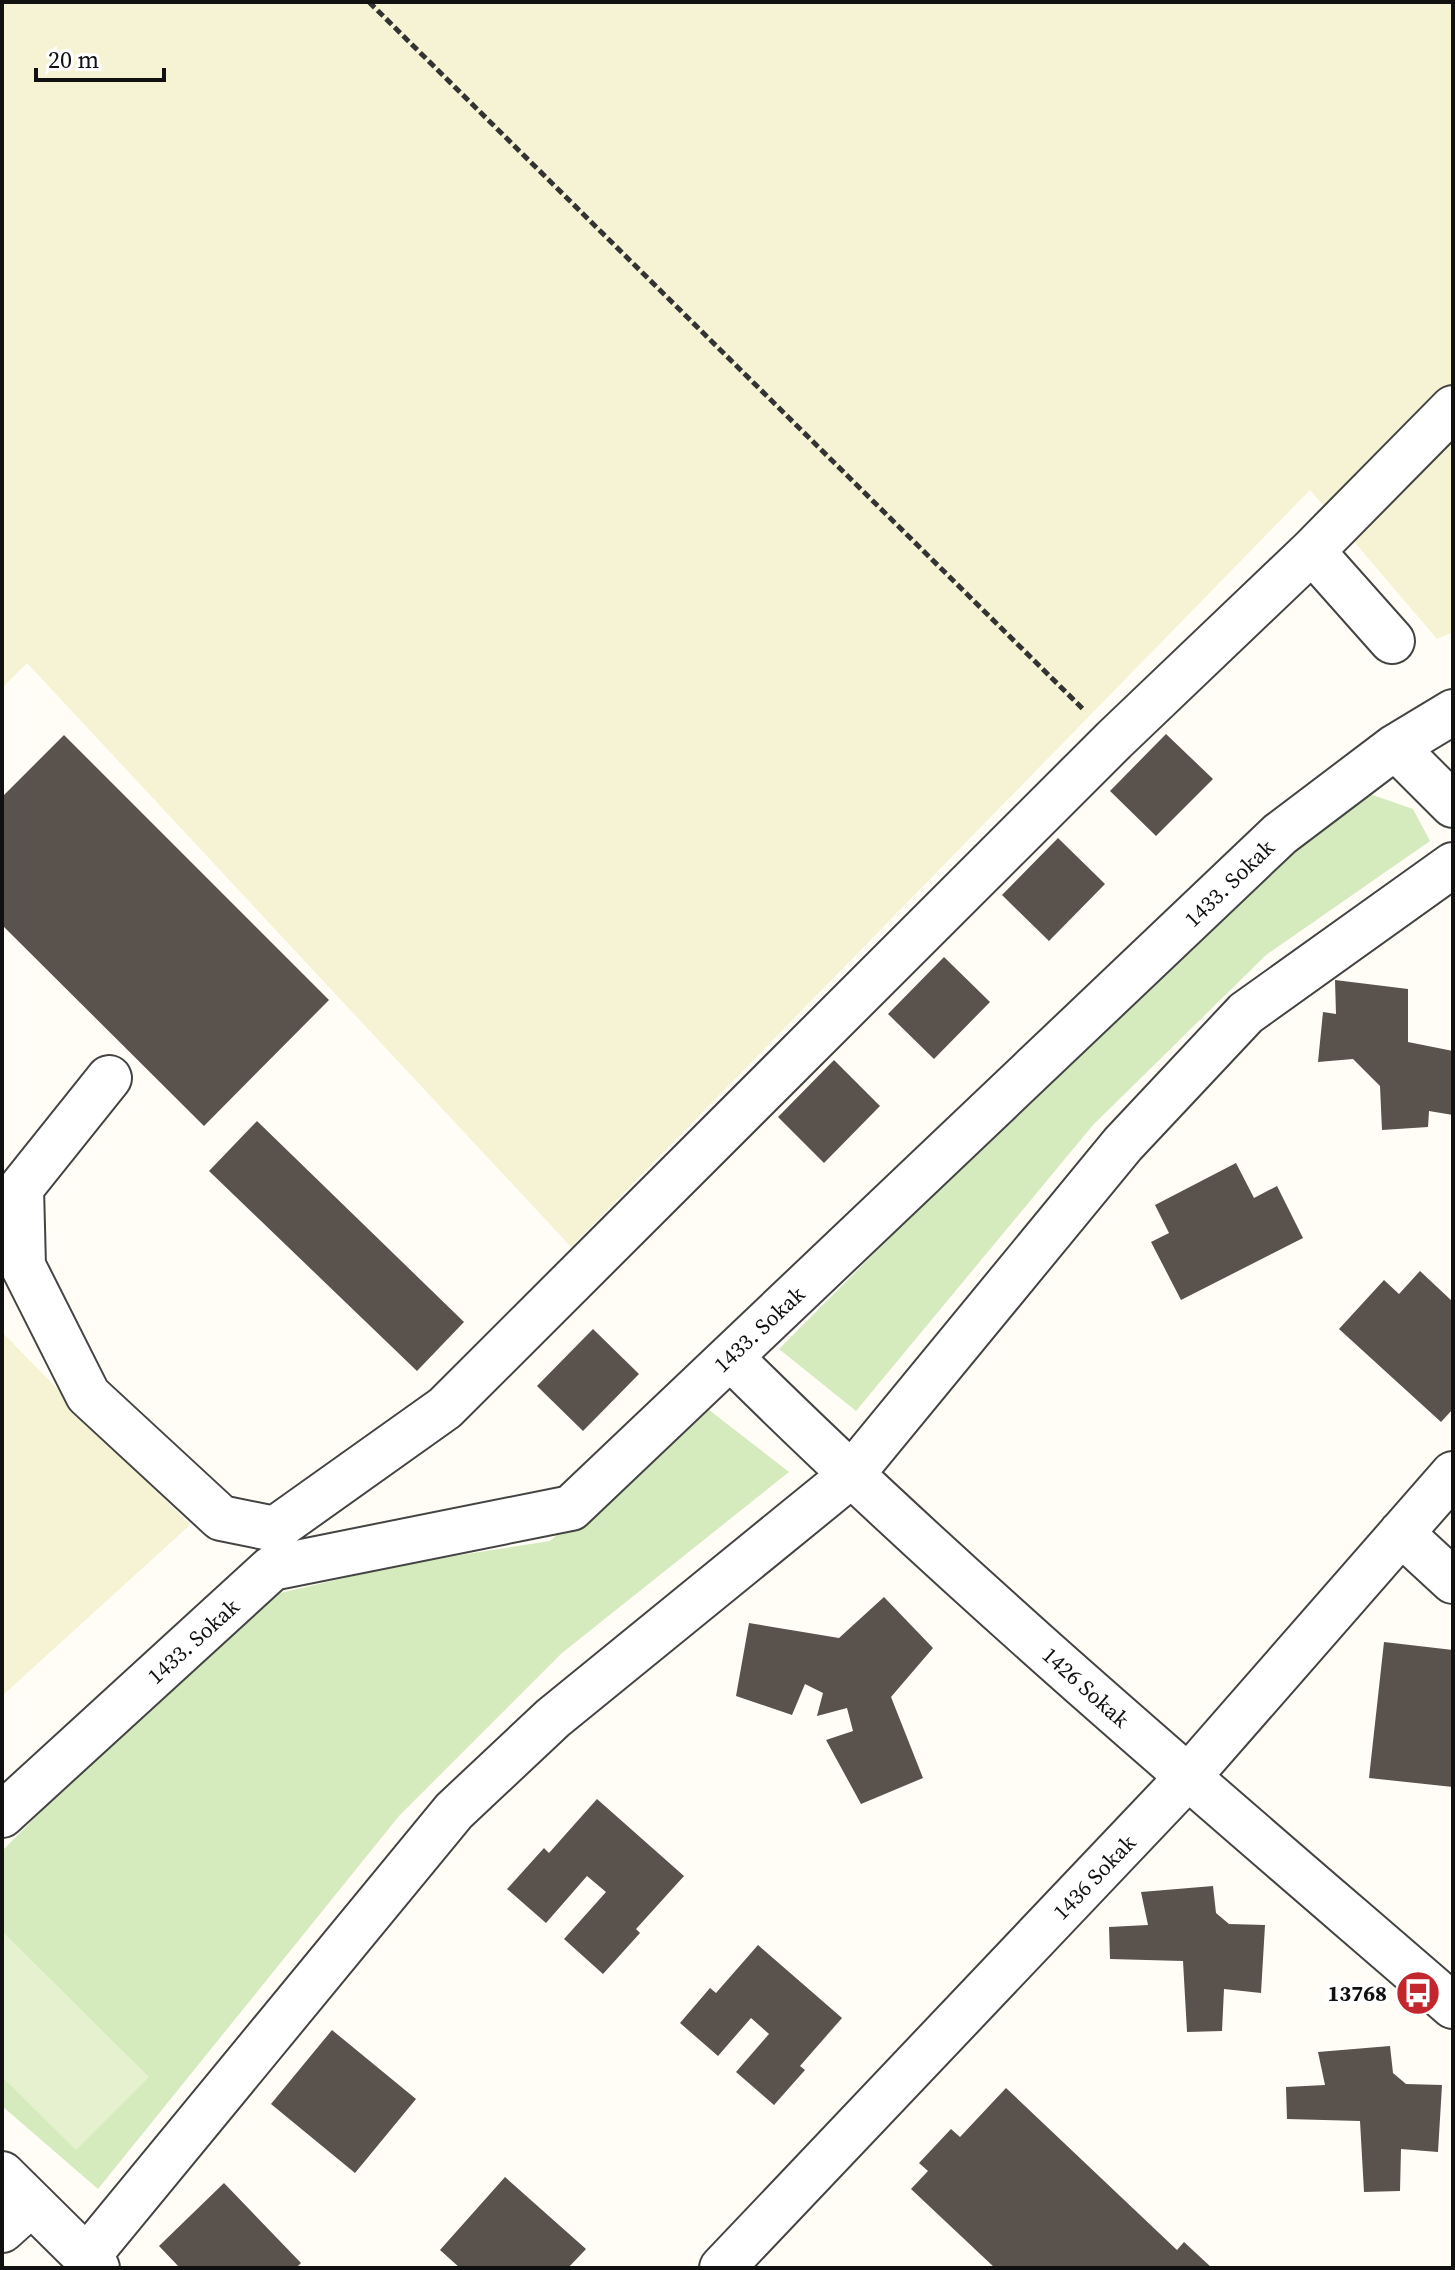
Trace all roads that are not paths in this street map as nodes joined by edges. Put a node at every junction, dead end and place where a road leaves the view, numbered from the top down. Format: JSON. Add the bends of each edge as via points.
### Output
{"nodes":[{"id":1,"x":1453,"y":408,"type":"edge"},
{"id":2,"x":1312,"y":551,"type":"junction"},
{"id":3,"x":1392,"y":641,"type":"dead end"},
{"id":4,"x":1453,"y":712,"type":"edge"},
{"id":5,"x":1395,"y":747,"type":"junction"},
{"id":6,"x":1453,"y":805,"type":"edge"},
{"id":7,"x":1453,"y":865,"type":"edge"},
{"id":8,"x":109,"y":1078,"type":"dead end"},
{"id":9,"x":11,"y":1187,"type":"edge"},
{"id":10,"x":730,"y":1357,"type":"junction"},
{"id":11,"x":1453,"y":1474,"type":"edge"},
{"id":12,"x":850,"y":1476,"type":"junction"},
{"id":13,"x":1401,"y":1533,"type":"junction"},
{"id":14,"x":1453,"y":1581,"type":"edge"},
{"id":15,"x":1188,"y":1777,"type":"junction"},
{"id":16,"x":2,"y":1815,"type":"edge"},
{"id":17,"x":1453,"y":2006,"type":"edge"},
{"id":18,"x":12,"y":2203,"type":"edge"},
{"id":19,"x":92,"y":2263,"type":"edge"},
{"id":20,"x":722,"y":2268,"type":"edge"}],
"edges":[{"from":1,"to":2,"type":"street"},
{"from":2,"to":3,"type":"street"},
{"from":2,"to":9,"type":"street","via":[[1114,740],[445,1408],[275,1529],[221,1518],[88,1395],[23,1266]]},
{"from":4,"to":5,"type":"street","name":"1433. Sokak"},
{"from":5,"to":6,"type":"street"},
{"from":5,"to":10,"type":"street","name":"1433. Sokak","via":[[1280,834]]},
{"from":7,"to":12,"type":"street","via":[[1246,1013],[1123,1144]]},
{"from":8,"to":9,"type":"street"},
{"from":10,"to":12,"type":"street","name":"1426 Sokak"},
{"from":10,"to":16,"type":"street","name":"1433. Sokak","via":[[571,1508],[272,1568]]},
{"from":11,"to":13,"type":"street","name":"1436 Sokak"},
{"from":12,"to":15,"type":"street","name":"1426 Sokak"},
{"from":12,"to":19,"type":"street","via":[[553,1718],[454,1811]]},
{"from":13,"to":14,"type":"street"},
{"from":13,"to":15,"type":"street","name":"1436 Sokak"},
{"from":15,"to":17,"type":"street","name":"1426 Sokak"},
{"from":15,"to":20,"type":"street","name":"1436 Sokak"},
{"from":18,"to":19,"type":"street"}]}
